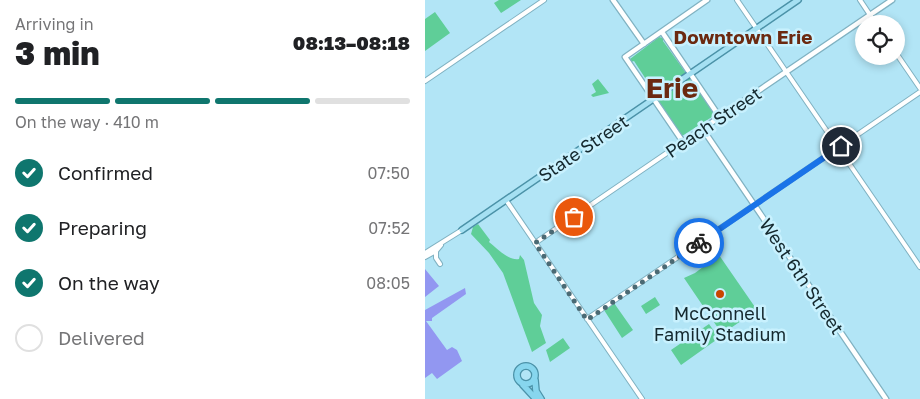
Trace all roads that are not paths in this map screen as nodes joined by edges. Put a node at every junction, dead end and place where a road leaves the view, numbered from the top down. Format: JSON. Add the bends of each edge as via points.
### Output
{"nodes":[{"id":1,"x":544,"y":0,"type":"edge"},
{"id":2,"x":613,"y":0,"type":"edge"},
{"id":3,"x":707,"y":0,"type":"edge"},
{"id":4,"x":737,"y":0,"type":"edge"},
{"id":5,"x":798,"y":0,"type":"edge"},
{"id":6,"x":860,"y":0,"type":"edge"},
{"id":7,"x":891,"y":0,"type":"edge"},
{"id":8,"x":870,"y":15,"type":"joint"},
{"id":9,"x":855,"y":25,"type":"edge"},
{"id":10,"x":757,"y":29,"type":"junction"},
{"id":11,"x":662,"y":32,"type":"junction"},
{"id":12,"x":644,"y":44,"type":"junction"},
{"id":13,"x":904,"y":65,"type":"edge"},
{"id":14,"x":786,"y":72,"type":"junction"},
{"id":15,"x":691,"y":74,"type":"junction"},
{"id":16,"x":425,"y":81,"type":"edge"},
{"id":17,"x":920,"y":88,"type":"edge"},
{"id":18,"x":920,"y":92,"type":"edge"},
{"id":19,"x":653,"y":100,"type":"junction"},
{"id":20,"x":719,"y":116,"type":"junction"},
{"id":21,"x":702,"y":128,"type":"junction"},
{"id":22,"x":683,"y":142,"type":"junction"},
{"id":23,"x":838,"y":148,"type":"junction"},
{"id":24,"x":506,"y":200,"type":"junction"},
{"id":25,"x":754,"y":205,"type":"junction"},
{"id":26,"x":462,"y":230,"type":"joint"},
{"id":27,"x":535,"y":243,"type":"junction"},
{"id":28,"x":442,"y":244,"type":"junction"},
{"id":29,"x":436,"y":251,"type":"junction"},
{"id":30,"x":425,"y":253,"type":"edge"},
{"id":31,"x":425,"y":258,"type":"edge"},
{"id":32,"x":440,"y":264,"type":"dead end"},
{"id":33,"x":920,"y":267,"type":"edge"},
{"id":34,"x":587,"y":320,"type":"junction"},
{"id":35,"x":535,"y":380,"type":"junction"},
{"id":36,"x":521,"y":384,"type":"junction"},
{"id":37,"x":536,"y":399,"type":"edge"},
{"id":38,"x":541,"y":399,"type":"edge"},
{"id":39,"x":642,"y":399,"type":"edge"},
{"id":40,"x":886,"y":399,"type":"edge"}],
"edges":[{"from":1,"to":16,"type":"street"},
{"from":2,"to":12,"type":"main road"},
{"from":3,"to":11,"type":"main road"},
{"from":4,"to":10,"type":"street"},
{"from":5,"to":10,"type":"main road","name":"State Street"},
{"from":6,"to":8,"type":"street"},
{"from":7,"to":8,"type":"main road","name":"Peach Street"},
{"from":9,"to":14,"type":"main road","name":"Peach Street"},
{"from":10,"to":14,"type":"street"},
{"from":10,"to":15,"type":"main road","name":"State Street"},
{"from":11,"to":12,"type":"main road"},
{"from":11,"to":15,"type":"main road"},
{"from":12,"to":19,"type":"main road","via":[[625,57]]},
{"from":13,"to":17,"type":"street"},
{"from":14,"to":20,"type":"main road","name":"Peach Street"},
{"from":14,"to":23,"type":"street"},
{"from":15,"to":19,"type":"main road","name":"State Street"},
{"from":15,"to":20,"type":"main road"},
{"from":18,"to":23,"type":"street"},
{"from":19,"to":22,"type":"main road"},
{"from":19,"to":24,"type":"main road","name":"State Street"},
{"from":20,"to":21,"type":"main road","name":"Peach Street"},
{"from":21,"to":22,"type":"main road","name":"Peach Street"},
{"from":21,"to":25,"type":"main road","name":"West 6th Street"},
{"from":22,"to":27,"type":"street","name":"Peach Street"},
{"from":23,"to":25,"type":"street"},
{"from":23,"to":33,"type":"street"},
{"from":24,"to":26,"type":"main road","name":"State Street"},
{"from":24,"to":27,"type":"street"},
{"from":25,"to":34,"type":"street"},
{"from":25,"to":40,"type":"main road","name":"West 6th Street"},
{"from":26,"to":28,"type":"street","name":"State Street"},
{"from":27,"to":34,"type":"street"},
{"from":28,"to":29,"type":"street","name":"State Street"},
{"from":28,"to":30,"type":"street","name":"State Street"},
{"from":29,"to":31,"type":"street","name":"State Street"},
{"from":29,"to":32,"type":"street"},
{"from":34,"to":39,"type":"street"},
{"from":35,"to":36,"type":"highway","via":[[529,385]]},
{"from":35,"to":36,"type":"highway","via":[[534,370],[523,367],[517,375]]},
{"from":35,"to":38,"type":"highway"},
{"from":36,"to":37,"type":"highway"}]}
